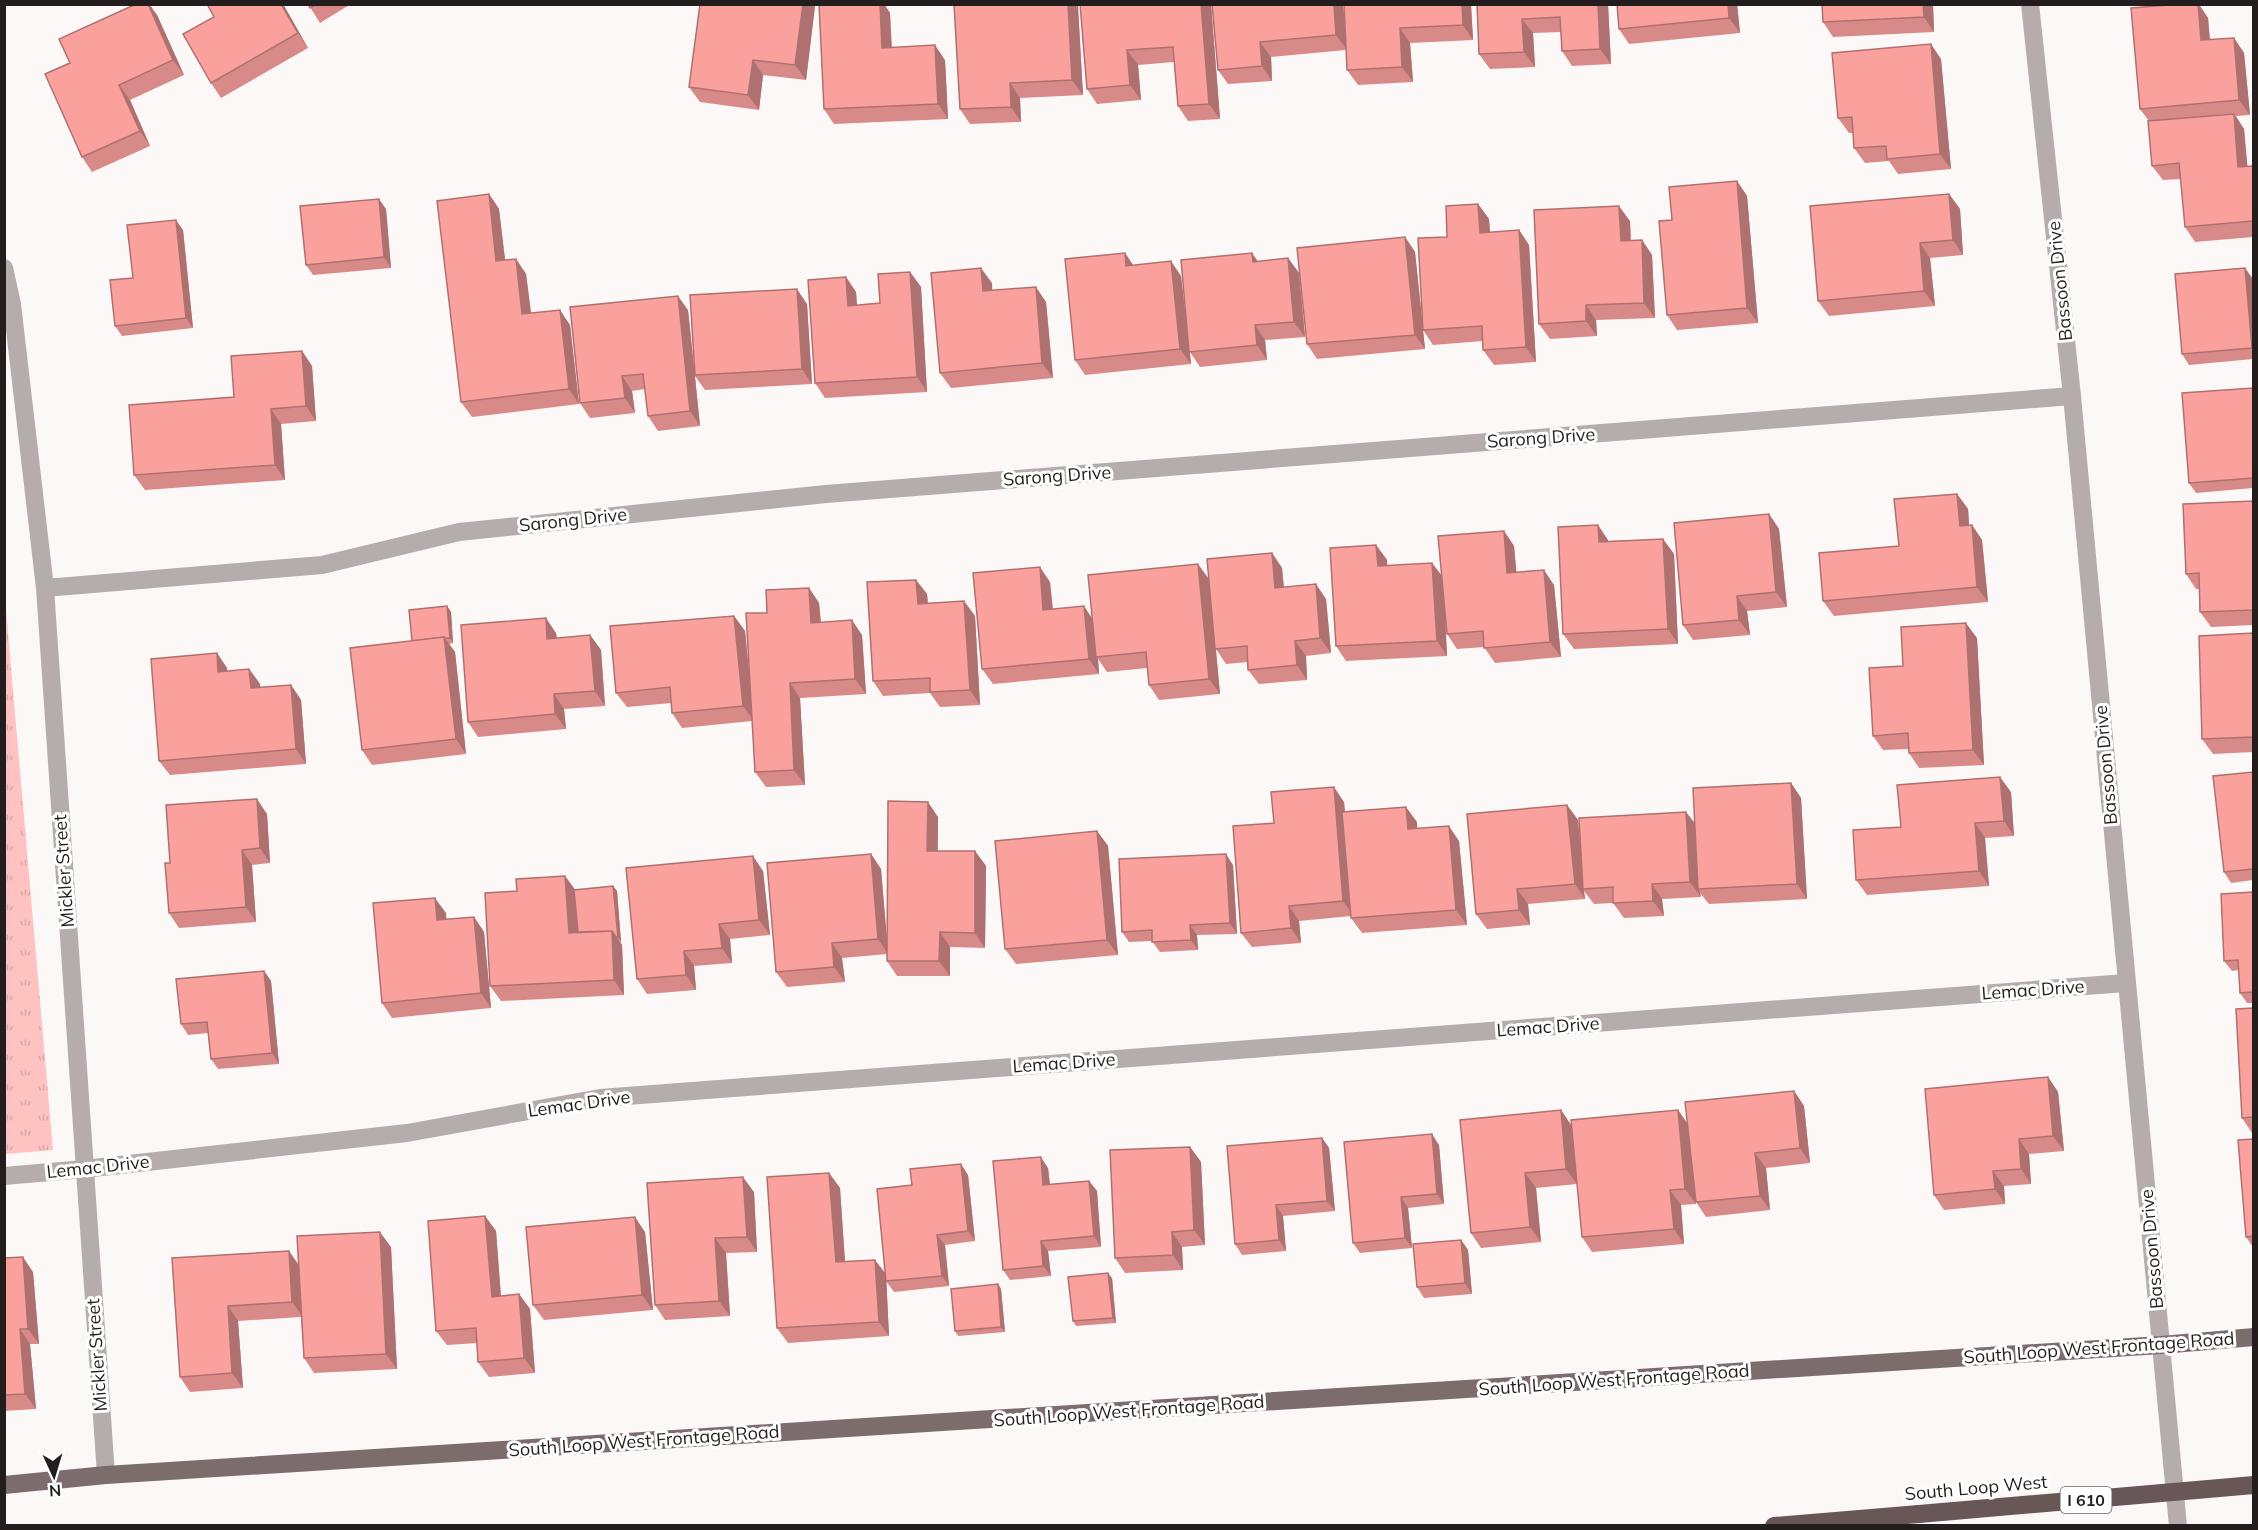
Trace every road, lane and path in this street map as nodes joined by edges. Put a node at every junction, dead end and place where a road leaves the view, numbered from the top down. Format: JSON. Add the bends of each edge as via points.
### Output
{"nodes":[{"id":1,"x":2030,"y":4,"type":"edge"},
{"id":2,"x":4,"y":268,"type":"edge"},
{"id":3,"x":2072,"y":396,"type":"junction"},
{"id":4,"x":45,"y":588,"type":"junction"},
{"id":5,"x":2126,"y":983,"type":"junction"},
{"id":6,"x":84,"y":1169,"type":"junction"},
{"id":7,"x":4,"y":1176,"type":"edge"},
{"id":8,"x":2253,"y":1337,"type":"edge"},
{"id":9,"x":2161,"y":1345,"type":"junction"},
{"id":10,"x":106,"y":1475,"type":"junction"},
{"id":11,"x":4,"y":1485,"type":"edge"},
{"id":12,"x":2253,"y":1485,"type":"edge"},
{"id":13,"x":1774,"y":1526,"type":"edge"},
{"id":14,"x":2178,"y":1526,"type":"edge"}],
"edges":[{"from":1,"to":3,"type":"street","name":"Bassoon Drive"},
{"from":2,"to":4,"type":"street","name":"Mickler Street","via":[[12,304]]},
{"from":3,"to":4,"type":"street","name":"Sarong Drive","via":[[826,494],[459,532],[322,565]]},
{"from":3,"to":5,"type":"street","name":"Bassoon Drive"},
{"from":4,"to":6,"type":"street","name":"Mickler Street"},
{"from":5,"to":6,"type":"street","name":"Lemac Drive","via":[[600,1098],[407,1133]]},
{"from":5,"to":9,"type":"street","name":"Bassoon Drive"},
{"from":6,"to":7,"type":"street","name":"Lemac Drive"},
{"from":6,"to":10,"type":"street","name":"Mickler Street"},
{"from":8,"to":9,"type":"main road","name":"South Loop West Frontage Road"},
{"from":9,"to":10,"type":"main road","name":"South Loop West Frontage Road"},
{"from":9,"to":14,"type":"street","name":"Bassoon Drive"},
{"from":10,"to":11,"type":"main road","name":"South Loop West Frontage Road"},
{"from":12,"to":13,"type":"highway","name":"South Loop West","number":"I 610","bridge":true}]}
